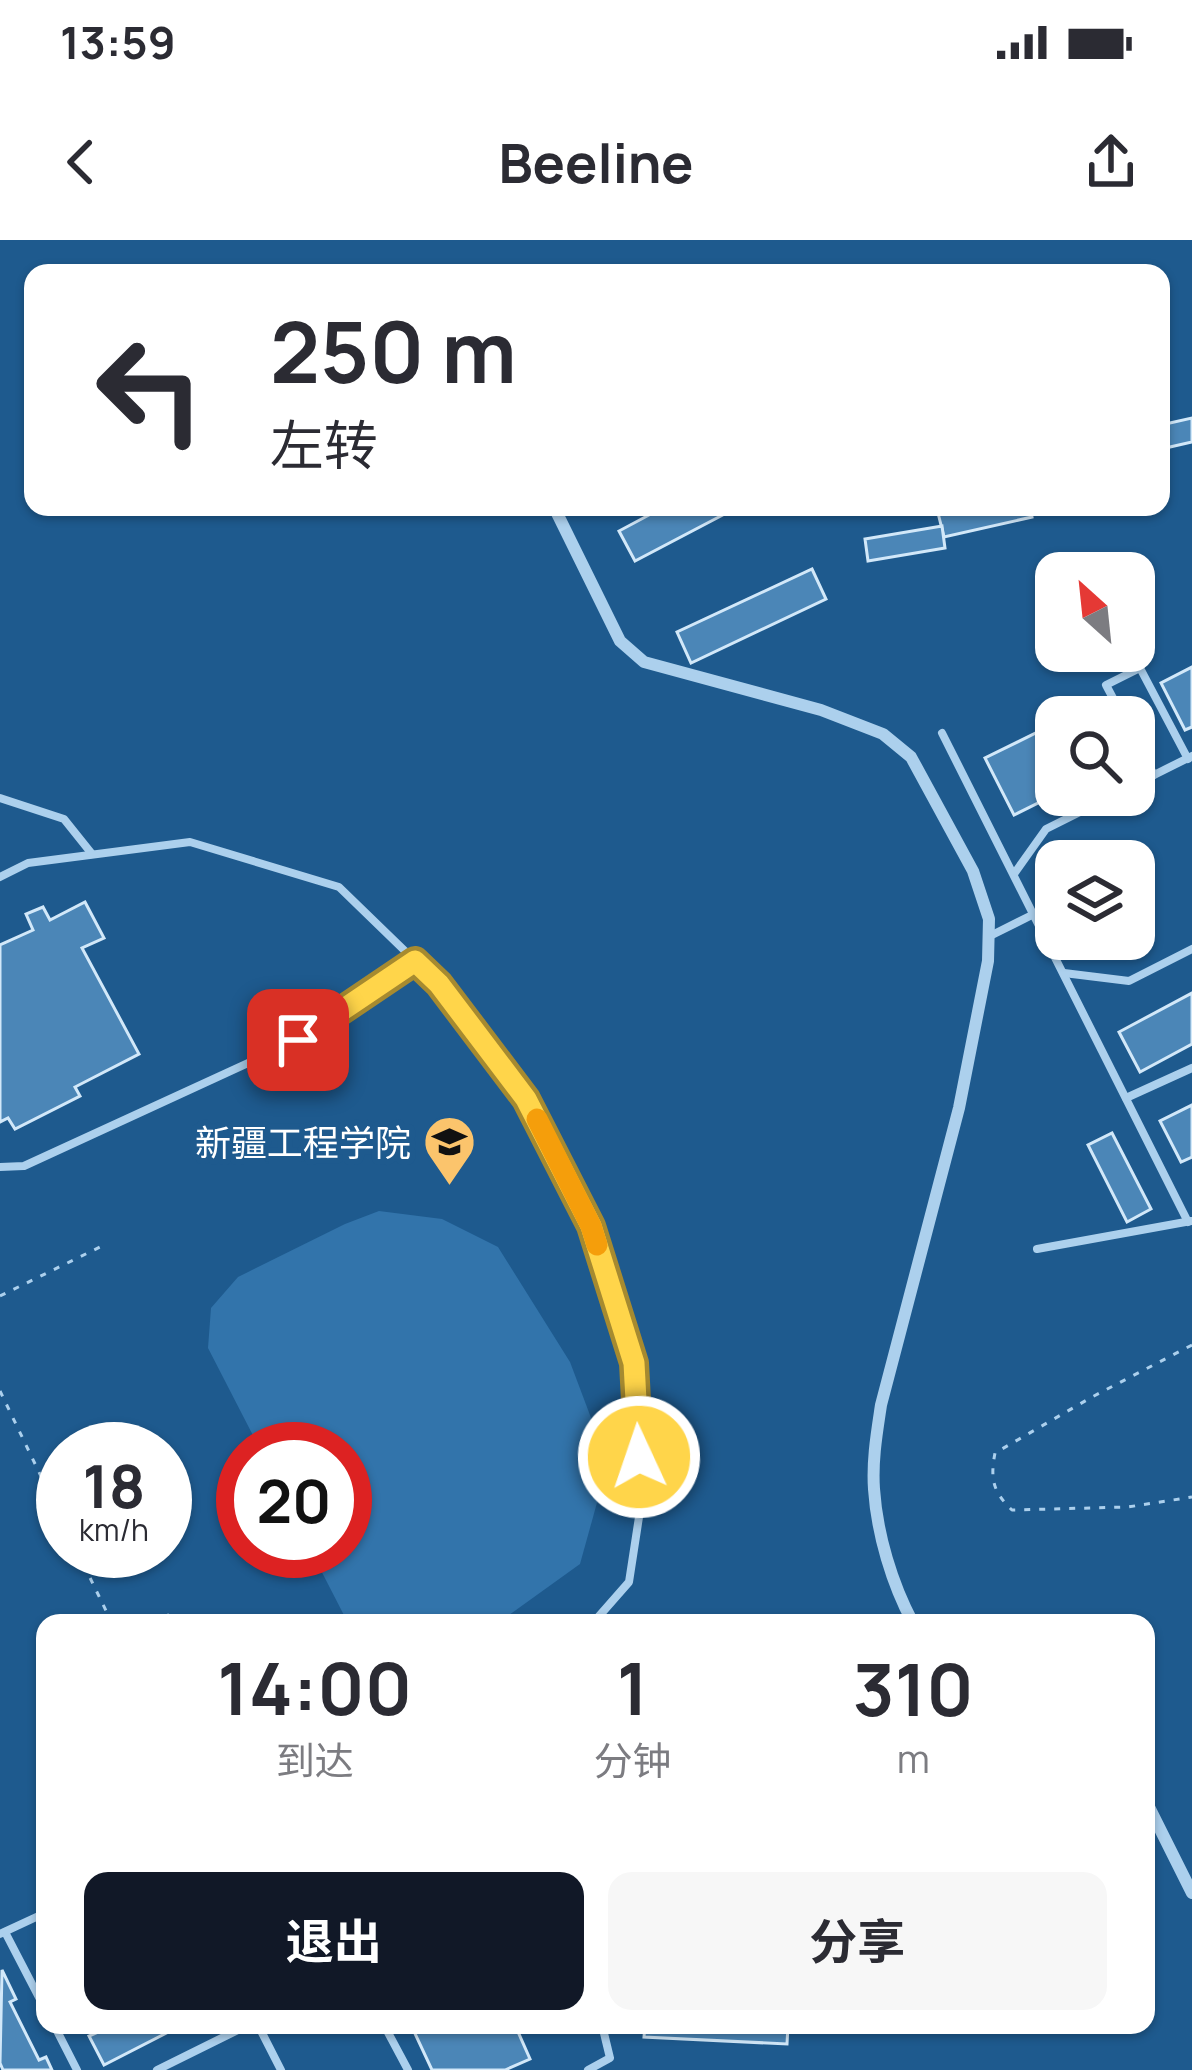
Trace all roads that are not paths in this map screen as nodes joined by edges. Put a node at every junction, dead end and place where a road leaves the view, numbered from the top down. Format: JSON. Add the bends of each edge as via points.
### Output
{"nodes":[{"id":1,"x":558,"y":516,"type":"edge"},
{"id":2,"x":1111,"y":696,"type":"edge"},
{"id":3,"x":942,"y":733,"type":"dead end"},
{"id":4,"x":1190,"y":757,"type":"edge"},
{"id":5,"x":1155,"y":775,"type":"edge"},
{"id":6,"x":0,"y":799,"type":"edge"},
{"id":7,"x":1072,"y":816,"type":"edge"},
{"id":8,"x":92,"y":855,"type":"junction"},
{"id":9,"x":1013,"y":874,"type":"junction"},
{"id":10,"x":0,"y":877,"type":"edge"},
{"id":11,"x":1034,"y":914,"type":"junction"},
{"id":12,"x":988,"y":936,"type":"junction"},
{"id":13,"x":1192,"y":950,"type":"edge"},
{"id":14,"x":415,"y":961,"type":"junction"},
{"id":15,"x":1064,"y":973,"type":"junction"},
{"id":16,"x":1192,"y":1069,"type":"edge"},
{"id":17,"x":1126,"y":1098,"type":"junction"},
{"id":18,"x":0,"y":1167,"type":"edge"},
{"id":19,"x":1190,"y":1221,"type":"edge"},
{"id":20,"x":1037,"y":1250,"type":"dead end"},
{"id":21,"x":601,"y":1614,"type":"edge"},
{"id":22,"x":908,"y":1614,"type":"edge"},
{"id":23,"x":1155,"y":1819,"type":"edge"},
{"id":24,"x":1192,"y":1893,"type":"edge"},
{"id":25,"x":36,"y":1917,"type":"edge"},
{"id":26,"x":2,"y":1933,"type":"edge"},
{"id":27,"x":36,"y":1992,"type":"edge"},
{"id":28,"x":59,"y":2034,"type":"edge"},
{"id":29,"x":230,"y":2034,"type":"edge"},
{"id":30,"x":263,"y":2034,"type":"edge"},
{"id":31,"x":389,"y":2034,"type":"edge"},
{"id":32,"x":604,"y":2034,"type":"edge"},
{"id":33,"x":77,"y":2070,"type":"edge"},
{"id":34,"x":157,"y":2070,"type":"edge"},
{"id":35,"x":281,"y":2070,"type":"edge"},
{"id":36,"x":408,"y":2070,"type":"edge"},
{"id":37,"x":588,"y":2070,"type":"edge"}],
"edges":[{"from":1,"to":12,"type":"street","via":[[620,641],[644,662],[821,710],[883,734],[911,757],[973,871]]},
{"from":2,"to":4,"type":"lane","via":[[1106,686],[1140,668]]},
{"from":3,"to":9,"type":"lane"},
{"from":4,"to":5,"type":"lane"},
{"from":6,"to":8,"type":"lane","via":[[64,819]]},
{"from":7,"to":9,"type":"lane","via":[[1046,829]]},
{"from":8,"to":10,"type":"lane","via":[[28,863]]},
{"from":8,"to":14,"type":"lane","via":[[190,842],[339,887]]},
{"from":9,"to":11,"type":"lane"},
{"from":11,"to":12,"type":"lane"},
{"from":11,"to":15,"type":"lane"},
{"from":12,"to":22,"type":"street","via":[[959,1108],[874,1450],[886,1552]]},
{"from":13,"to":15,"type":"lane","via":[[1129,981]]},
{"from":14,"to":18,"type":"lane","via":[[298,1040],[23,1166]]},
{"from":14,"to":21,"type":"lane","via":[[526,1099],[591,1226],[634,1363],[641,1504],[629,1582]]},
{"from":15,"to":17,"type":"lane"},
{"from":16,"to":17,"type":"lane"},
{"from":17,"to":19,"type":"lane"},
{"from":19,"to":20,"type":"lane"},
{"from":23,"to":24,"type":"street"},
{"from":25,"to":26,"type":"lane"},
{"from":26,"to":27,"type":"lane"},
{"from":28,"to":33,"type":"lane"},
{"from":29,"to":34,"type":"lane"},
{"from":30,"to":35,"type":"lane"},
{"from":31,"to":36,"type":"lane"},
{"from":32,"to":37,"type":"lane","via":[[610,2058]]}]}
